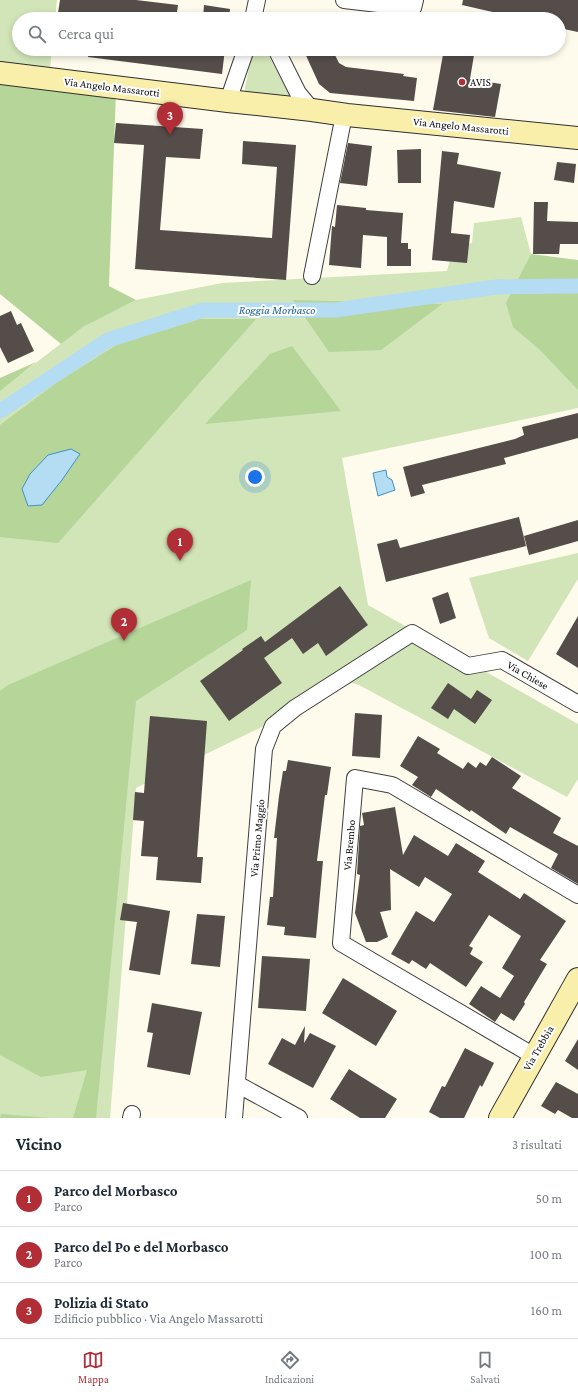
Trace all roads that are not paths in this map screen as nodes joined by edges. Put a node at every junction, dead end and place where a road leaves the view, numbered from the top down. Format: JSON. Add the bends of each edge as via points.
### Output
{"nodes":[{"id":1,"x":344,"y":0,"type":"edge"},
{"id":2,"x":415,"y":0,"type":"edge"},
{"id":3,"x":257,"y":2,"type":"edge"},
{"id":4,"x":255,"y":12,"type":"edge"},
{"id":5,"x":261,"y":12,"type":"edge"},
{"id":6,"x":244,"y":56,"type":"edge"},
{"id":7,"x":280,"y":56,"type":"edge"},
{"id":8,"x":0,"y":73,"type":"edge"},
{"id":9,"x":228,"y":102,"type":"junction"},
{"id":10,"x":312,"y":110,"type":"junction"},
{"id":11,"x":344,"y":115,"type":"junction"},
{"id":12,"x":578,"y":138,"type":"edge"},
{"id":13,"x":312,"y":276,"type":"dead end"},
{"id":14,"x":412,"y":633,"type":"joint"},
{"id":15,"x":578,"y":704,"type":"edge"},
{"id":16,"x":578,"y":895,"type":"edge"},
{"id":17,"x":576,"y":987,"type":"edge"},
{"id":18,"x":534,"y":1056,"type":"junction"},
{"id":19,"x":237,"y":1084,"type":"junction"},
{"id":20,"x":234,"y":1118,"type":"edge"},
{"id":21,"x":299,"y":1118,"type":"edge"},
{"id":22,"x":500,"y":1118,"type":"edge"}],
"edges":[{"from":1,"to":2,"type":"street","via":[[413,8]]},
{"from":3,"to":4,"type":"street"},
{"from":3,"to":5,"type":"street"},
{"from":6,"to":9,"type":"street"},
{"from":7,"to":10,"type":"street","via":[[298,93]]},
{"from":8,"to":9,"type":"street","name":"Via Angelo Massarotti"},
{"from":9,"to":10,"type":"street","name":"Via Angelo Massarotti"},
{"from":10,"to":11,"type":"street","name":"Via Angelo Massarotti"},
{"from":11,"to":12,"type":"street","name":"Via Angelo Massarotti"},
{"from":11,"to":13,"type":"street"},
{"from":14,"to":15,"type":"street","name":"Via Chiese","via":[[468,666],[502,660]]},
{"from":14,"to":19,"type":"street","name":"Via Primo Maggio","via":[[295,708],[273,726],[264,749]]},
{"from":16,"to":18,"type":"street","name":"Via Brembo","via":[[392,785],[355,778],[341,943]]},
{"from":17,"to":18,"type":"street","name":"Via Trebbia"},
{"from":18,"to":22,"type":"street","name":"Via Trebbia"},
{"from":19,"to":20,"type":"street","name":"Via Primo Maggio"},
{"from":19,"to":21,"type":"street"}]}
